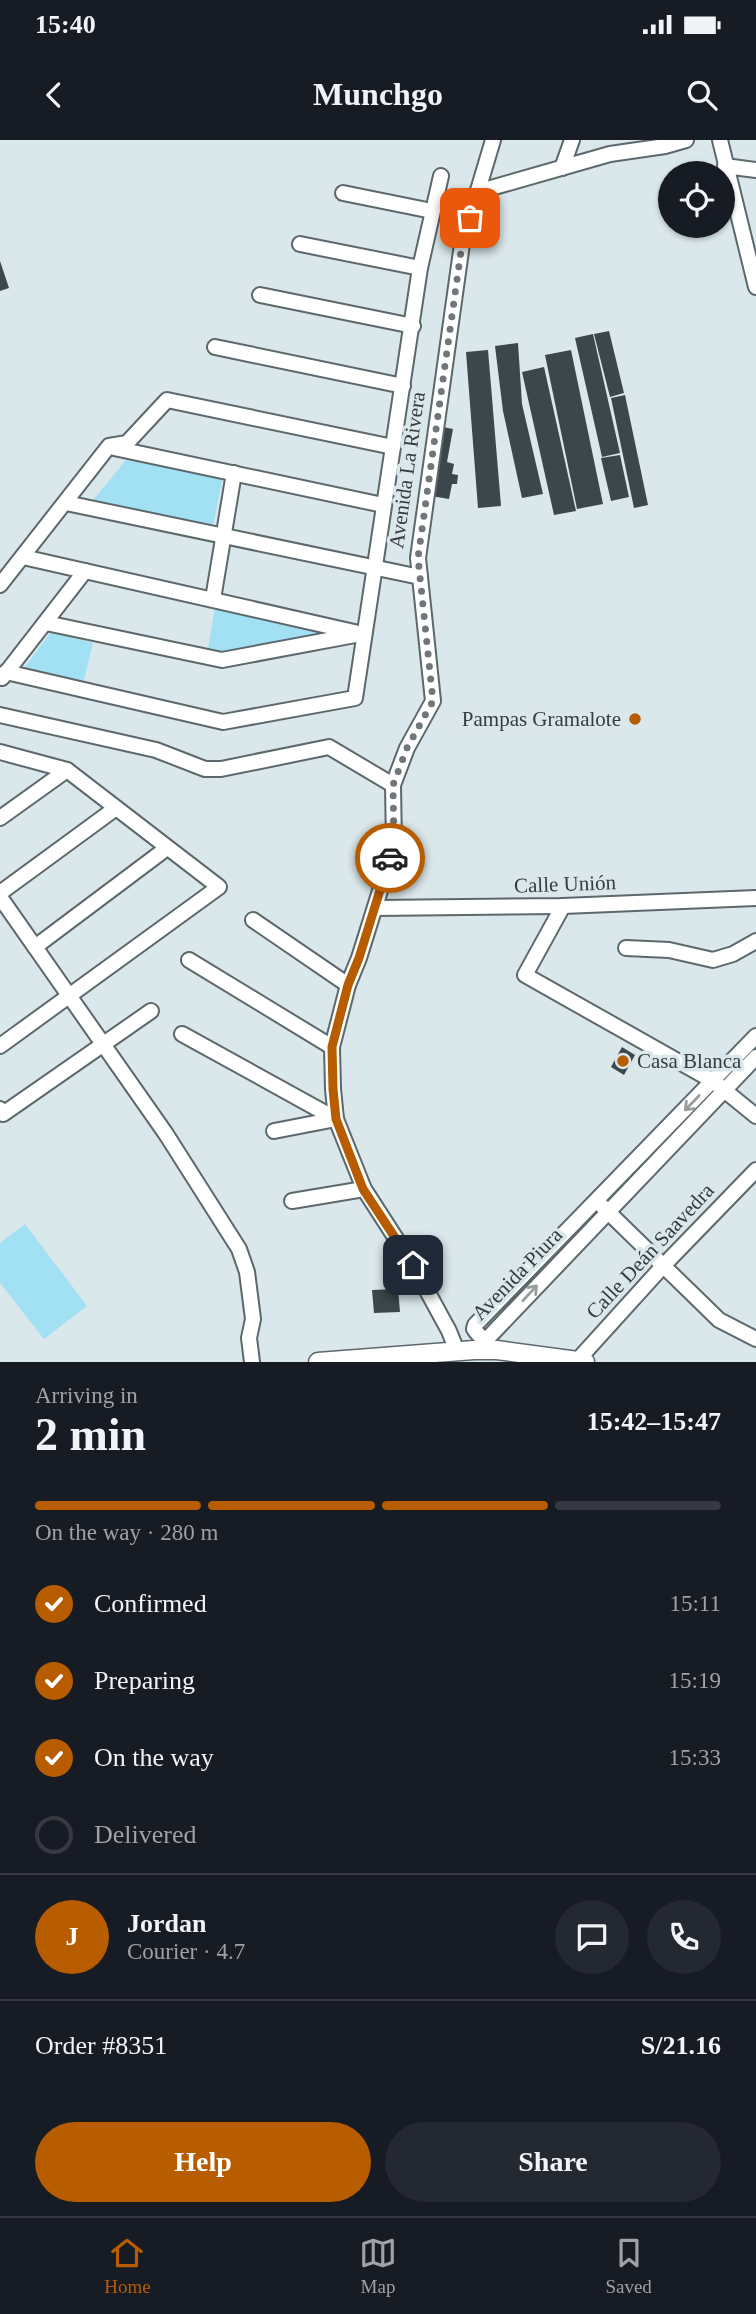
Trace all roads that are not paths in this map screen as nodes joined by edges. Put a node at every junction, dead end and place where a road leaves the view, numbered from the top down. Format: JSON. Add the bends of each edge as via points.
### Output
{"nodes":[{"id":1,"x":493,"y":140,"type":"edge"},
{"id":2,"x":572,"y":140,"type":"edge"},
{"id":3,"x":686,"y":140,"type":"edge"},
{"id":4,"x":720,"y":140,"type":"edge"},
{"id":5,"x":724,"y":161,"type":"edge"},
{"id":6,"x":735,"y":167,"type":"edge"},
{"id":7,"x":562,"y":168,"type":"junction"},
{"id":8,"x":756,"y":170,"type":"edge"},
{"id":9,"x":441,"y":176,"type":"dead end"},
{"id":10,"x":477,"y":192,"type":"junction"},
{"id":11,"x":343,"y":193,"type":"dead end"},
{"id":12,"x":735,"y":204,"type":"edge"},
{"id":13,"x":432,"y":211,"type":"junction"},
{"id":14,"x":300,"y":244,"type":"dead end"},
{"id":15,"x":421,"y":268,"type":"junction"},
{"id":16,"x":755,"y":279,"type":"edge"},
{"id":17,"x":260,"y":295,"type":"dead end"},
{"id":18,"x":413,"y":326,"type":"junction"},
{"id":19,"x":215,"y":347,"type":"dead end"},
{"id":20,"x":403,"y":386,"type":"junction"},
{"id":21,"x":109,"y":446,"type":"junction"},
{"id":22,"x":393,"y":447,"type":"junction"},
{"id":23,"x":234,"y":473,"type":"junction"},
{"id":24,"x":66,"y":503,"type":"junction"},
{"id":25,"x":383,"y":505,"type":"junction"},
{"id":26,"x":224,"y":535,"type":"junction"},
{"id":27,"x":23,"y":557,"type":"junction"},
{"id":28,"x":373,"y":568,"type":"junction"},
{"id":29,"x":85,"y":571,"type":"junction"},
{"id":30,"x":420,"y":577,"type":"junction"},
{"id":31,"x":0,"y":585,"type":"edge"},
{"id":32,"x":213,"y":599,"type":"junction"},
{"id":33,"x":46,"y":623,"type":"junction"},
{"id":34,"x":363,"y":634,"type":"junction"},
{"id":35,"x":3,"y":676,"type":"edge"},
{"id":36,"x":0,"y":715,"type":"edge"},
{"id":37,"x":0,"y":752,"type":"edge"},
{"id":38,"x":67,"y":770,"type":"junction"},
{"id":39,"x":393,"y":785,"type":"junction"},
{"id":40,"x":116,"y":808,"type":"junction"},
{"id":41,"x":0,"y":818,"type":"edge"},
{"id":42,"x":167,"y":848,"type":"junction"},
{"id":43,"x":0,"y":895,"type":"edge"},
{"id":44,"x":756,"y":898,"type":"edge"},
{"id":45,"x":563,"y":906,"type":"junction"},
{"id":46,"x":375,"y":908,"type":"junction"},
{"id":47,"x":253,"y":920,"type":"dead end"},
{"id":48,"x":756,"y":942,"type":"edge"},
{"id":49,"x":35,"y":947,"type":"junction"},
{"id":50,"x":626,"y":948,"type":"dead end"},
{"id":51,"x":189,"y":960,"type":"dead end"},
{"id":52,"x":348,"y":985,"type":"junction"},
{"id":53,"x":70,"y":997,"type":"junction"},
{"id":54,"x":151,"y":1011,"type":"dead end"},
{"id":55,"x":183,"y":1034,"type":"dead end"},
{"id":56,"x":756,"y":1036,"type":"edge"},
{"id":57,"x":104,"y":1044,"type":"junction"},
{"id":58,"x":0,"y":1046,"type":"edge"},
{"id":59,"x":332,"y":1047,"type":"junction"},
{"id":60,"x":756,"y":1057,"type":"edge"},
{"id":61,"x":719,"y":1086,"type":"junction"},
{"id":62,"x":0,"y":1109,"type":"edge"},
{"id":63,"x":756,"y":1116,"type":"edge"},
{"id":64,"x":336,"y":1119,"type":"junction"},
{"id":65,"x":274,"y":1131,"type":"dead end"},
{"id":66,"x":756,"y":1170,"type":"edge"},
{"id":67,"x":363,"y":1189,"type":"junction"},
{"id":68,"x":292,"y":1200,"type":"dead end"},
{"id":69,"x":602,"y":1205,"type":"junction"},
{"id":70,"x":663,"y":1266,"type":"junction"},
{"id":71,"x":449,"y":1331,"type":"junction"},
{"id":72,"x":756,"y":1339,"type":"edge"},
{"id":73,"x":457,"y":1351,"type":"junction"},
{"id":74,"x":580,"y":1361,"type":"edge"},
{"id":75,"x":252,"y":1362,"type":"edge"},
{"id":76,"x":318,"y":1362,"type":"edge"}],
"edges":[{"from":1,"to":10,"type":"street","name":"Avenida La Rivera"},
{"from":2,"to":7,"type":"street"},
{"from":3,"to":7,"type":"street"},
{"from":4,"to":5,"type":"street"},
{"from":6,"to":8,"type":"street"},
{"from":7,"to":10,"type":"street"},
{"from":9,"to":13,"type":"street"},
{"from":10,"to":30,"type":"street","name":"Avenida La Rivera","via":[[462,244],[418,558]]},
{"from":11,"to":13,"type":"street"},
{"from":12,"to":16,"type":"street"},
{"from":13,"to":15,"type":"street"},
{"from":14,"to":15,"type":"street"},
{"from":15,"to":18,"type":"street"},
{"from":17,"to":18,"type":"street"},
{"from":18,"to":20,"type":"street"},
{"from":19,"to":20,"type":"street"},
{"from":20,"to":22,"type":"street"},
{"from":21,"to":22,"type":"street","via":[[128,443],[167,400]]},
{"from":21,"to":23,"type":"street"},
{"from":21,"to":24,"type":"street"},
{"from":22,"to":25,"type":"street"},
{"from":23,"to":25,"type":"street"},
{"from":23,"to":26,"type":"street"},
{"from":24,"to":26,"type":"street"},
{"from":24,"to":27,"type":"street"},
{"from":25,"to":28,"type":"street"},
{"from":26,"to":28,"type":"street"},
{"from":26,"to":32,"type":"street"},
{"from":27,"to":29,"type":"street"},
{"from":27,"to":31,"type":"street"},
{"from":28,"to":30,"type":"street"},
{"from":28,"to":34,"type":"street"},
{"from":29,"to":32,"type":"street"},
{"from":29,"to":33,"type":"street"},
{"from":30,"to":39,"type":"street","name":"Avenida La Rivera","via":[[433,701]]},
{"from":32,"to":34,"type":"street"},
{"from":33,"to":34,"type":"street","via":[[222,660]]},
{"from":33,"to":35,"type":"street"},
{"from":34,"to":35,"type":"street","via":[[355,698],[223,722]]},
{"from":36,"to":39,"type":"street","via":[[156,750],[205,769],[329,747]]},
{"from":37,"to":38,"type":"street"},
{"from":38,"to":40,"type":"street"},
{"from":38,"to":41,"type":"street"},
{"from":39,"to":46,"type":"street","name":"Avenida La Rivera","via":[[394,846]]},
{"from":40,"to":42,"type":"street"},
{"from":40,"to":43,"type":"street"},
{"from":42,"to":49,"type":"street"},
{"from":42,"to":53,"type":"street","via":[[219,887]]},
{"from":43,"to":49,"type":"street"},
{"from":44,"to":45,"type":"street","name":"Calle Unión"},
{"from":45,"to":46,"type":"street","name":"Calle Unión"},
{"from":45,"to":61,"type":"street","via":[[525,975]]},
{"from":46,"to":52,"type":"street","name":"Avenida La Rivera"},
{"from":47,"to":52,"type":"street"},
{"from":48,"to":50,"type":"street","via":[[713,960],[669,950]]},
{"from":49,"to":53,"type":"street"},
{"from":51,"to":59,"type":"street"},
{"from":52,"to":59,"type":"street","name":"Avenida La Rivera"},
{"from":53,"to":57,"type":"street"},
{"from":53,"to":58,"type":"street"},
{"from":54,"to":57,"type":"street"},
{"from":55,"to":64,"type":"street"},
{"from":56,"to":61,"type":"street","name":"Avenida Piura"},
{"from":57,"to":62,"type":"street","via":[[3,1114]]},
{"from":57,"to":75,"type":"street","via":[[239,1249],[253,1319],[249,1338]]},
{"from":59,"to":64,"type":"street","name":"Avenida La Rivera"},
{"from":60,"to":61,"type":"street","name":"Avenida Piura"},
{"from":61,"to":63,"type":"street"},
{"from":61,"to":69,"type":"street","name":"Avenida Piura"},
{"from":64,"to":65,"type":"street"},
{"from":64,"to":67,"type":"street","name":"Avenida La Rivera"},
{"from":66,"to":70,"type":"street","name":"Calle Deán Saavedra"},
{"from":67,"to":68,"type":"street"},
{"from":67,"to":71,"type":"street","name":"Avenida La Rivera"},
{"from":69,"to":70,"type":"street"},
{"from":69,"to":71,"type":"street","name":"Avenida Piura","via":[[488,1338],[474,1329]]},
{"from":70,"to":72,"type":"street","via":[[719,1320]]},
{"from":70,"to":74,"type":"street","name":"Calle Deán Saavedra"},
{"from":71,"to":73,"type":"street","name":"Avenida La Rivera"},
{"from":73,"to":74,"type":"main road","via":[[497,1350]]},
{"from":73,"to":76,"type":"main road"}]}
